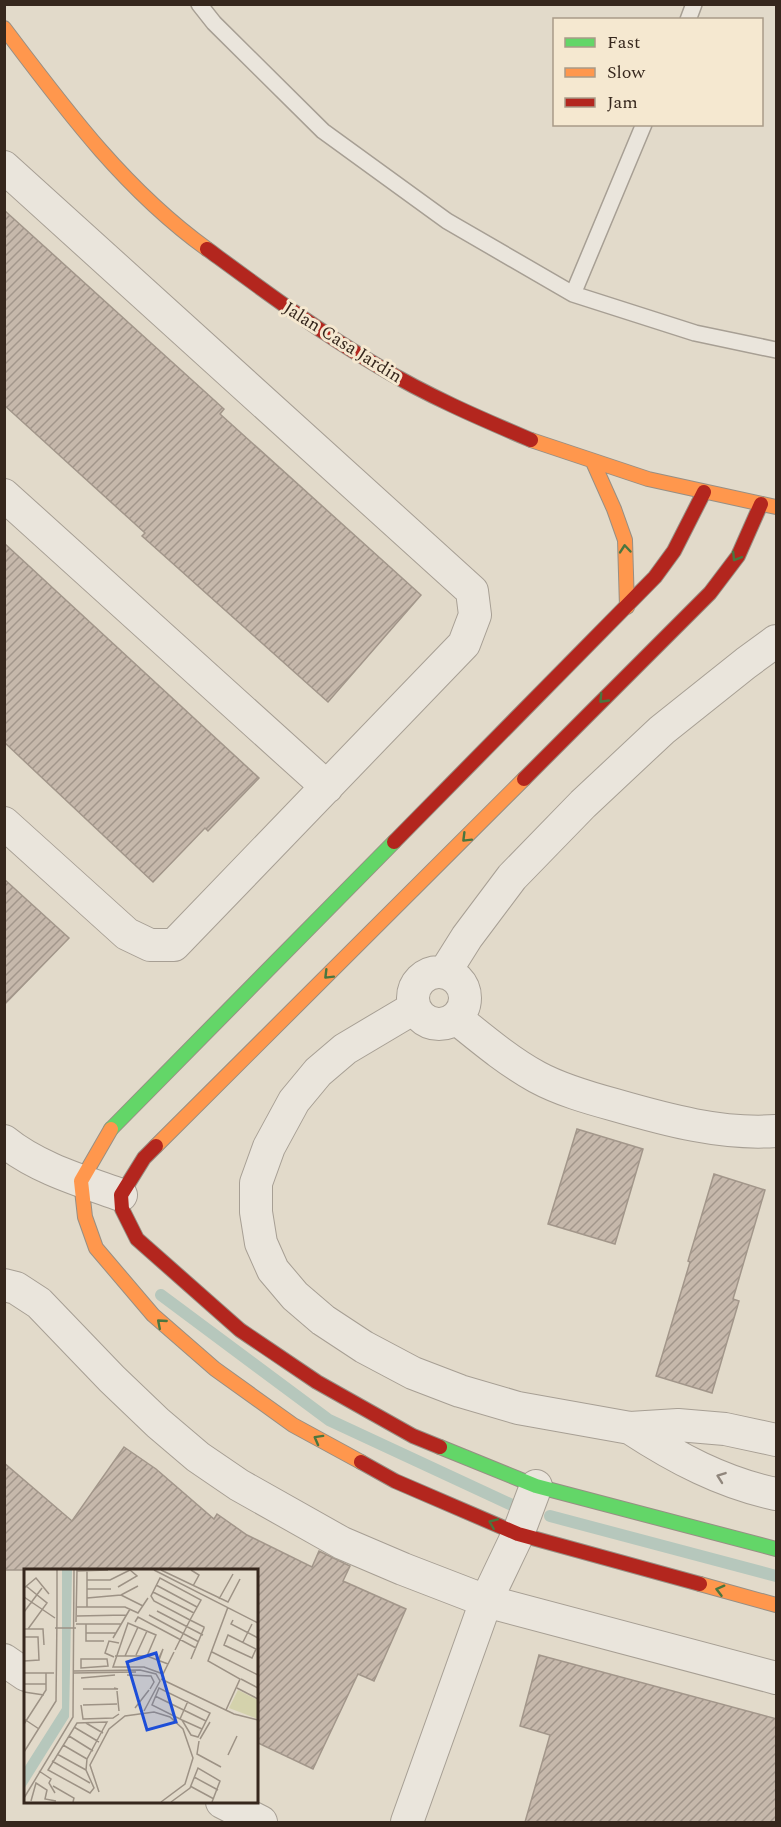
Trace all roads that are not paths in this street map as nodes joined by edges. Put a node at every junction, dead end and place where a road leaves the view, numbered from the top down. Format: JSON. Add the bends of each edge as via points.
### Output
{"nodes":[{"id":1,"x":199,"y":4,"type":"edge"},
{"id":2,"x":4,"y":28,"type":"edge"},
{"id":3,"x":643,"y":126,"type":"edge"},
{"id":4,"x":4,"y":168,"type":"edge"},
{"id":5,"x":573,"y":294,"type":"junction"},
{"id":6,"x":777,"y":350,"type":"edge"},
{"id":7,"x":592,"y":462,"type":"junction"},
{"id":8,"x":704,"y":492,"type":"junction"},
{"id":9,"x":4,"y":495,"type":"edge"},
{"id":10,"x":761,"y":504,"type":"junction"},
{"id":11,"x":777,"y":507,"type":"edge"},
{"id":12,"x":627,"y":607,"type":"junction"},
{"id":13,"x":777,"y":642,"type":"edge"},
{"id":14,"x":327,"y":787,"type":"junction"},
{"id":15,"x":4,"y":823,"type":"edge"},
{"id":16,"x":445,"y":972,"type":"junction"},
{"id":17,"x":414,"y":1008,"type":"junction"},
{"id":18,"x":456,"y":1018,"type":"junction"},
{"id":19,"x":777,"y":1131,"type":"edge"},
{"id":20,"x":4,"y":1141,"type":"edge"},
{"id":21,"x":81,"y":1181,"type":"junction"},
{"id":22,"x":121,"y":1195,"type":"junction"},
{"id":23,"x":4,"y":1285,"type":"edge"},
{"id":24,"x":630,"y":1428,"type":"junction"},
{"id":25,"x":777,"y":1440,"type":"edge"},
{"id":26,"x":536,"y":1486,"type":"junction"},
{"id":27,"x":777,"y":1494,"type":"edge"},
{"id":28,"x":518,"y":1534,"type":"junction"},
{"id":29,"x":777,"y":1549,"type":"edge"},
{"id":30,"x":486,"y":1601,"type":"junction"},
{"id":31,"x":777,"y":1605,"type":"edge"},
{"id":32,"x":777,"y":1678,"type":"edge"},
{"id":33,"x":407,"y":1822,"type":"edge"}],
"edges":[{"from":1,"to":5,"type":"lane","via":[[323,131],[447,222]]},
{"from":2,"to":7,"type":"street","name":"Jalan Casa Jardin","via":[[116,169],[191,238],[291,311],[379,367],[460,410]]},
{"from":3,"to":5,"type":"lane"},
{"from":4,"to":14,"type":"street","via":[[472,591],[475,615],[464,644]]},
{"from":5,"to":6,"type":"lane","via":[[695,333]]},
{"from":7,"to":8,"type":"street","name":"Jalan Casa Jardin"},
{"from":12,"to":7,"type":"street","one_way":true,"via":[[625,540]]},
{"from":8,"to":10,"type":"street","name":"Jalan Casa Jardin"},
{"from":8,"to":12,"type":"street","via":[[674,551]]},
{"from":9,"to":14,"type":"street"},
{"from":10,"to":11,"type":"street","name":"Jalan Casa Jardin"},
{"from":10,"to":22,"type":"street","one_way":true,"via":[[738,556],[710,593],[144,1158]]},
{"from":12,"to":21,"type":"street","via":[[112,1128]]},
{"from":13,"to":16,"type":"street","via":[[662,730],[583,804],[512,876]]},
{"from":14,"to":15,"type":"street","via":[[174,945],[150,945],[127,934]]},
{"from":16,"to":17,"type":"street","via":[[433,972],[415,985]]},
{"from":16,"to":18,"type":"street","via":[[456,977],[466,998]]},
{"from":17,"to":18,"type":"street","via":[[432,1023],[445,1024]]},
{"from":17,"to":24,"type":"street","via":[[345,1049],[318,1072],[294,1101],[269,1146],[256,1183],[256,1212],[261,1242],[273,1270],[323,1320],[413,1373],[518,1408]]},
{"from":18,"to":19,"type":"street","via":[[539,1078],[589,1098],[679,1122],[729,1130]]},
{"from":20,"to":21,"type":"street"},
{"from":21,"to":22,"type":"street"},
{"from":28,"to":21,"type":"street","one_way":true,"via":[[385,1476],[293,1425],[215,1369],[153,1316],[96,1248],[85,1218]]},
{"from":22,"to":26,"type":"street","via":[[122,1209],[137,1239],[240,1330],[317,1382],[413,1436]]},
{"from":23,"to":30,"type":"street","via":[[39,1303],[158,1423],[239,1485],[342,1543]]},
{"from":24,"to":25,"type":"street","via":[[678,1425],[725,1429]]},
{"from":27,"to":24,"type":"street","one_way":true,"via":[[712,1474]]},
{"from":26,"to":28,"type":"street"},
{"from":26,"to":29,"type":"street"},
{"from":28,"to":30,"type":"street"},
{"from":31,"to":28,"type":"street","one_way":true},
{"from":30,"to":32,"type":"street"},
{"from":30,"to":33,"type":"street"}]}
